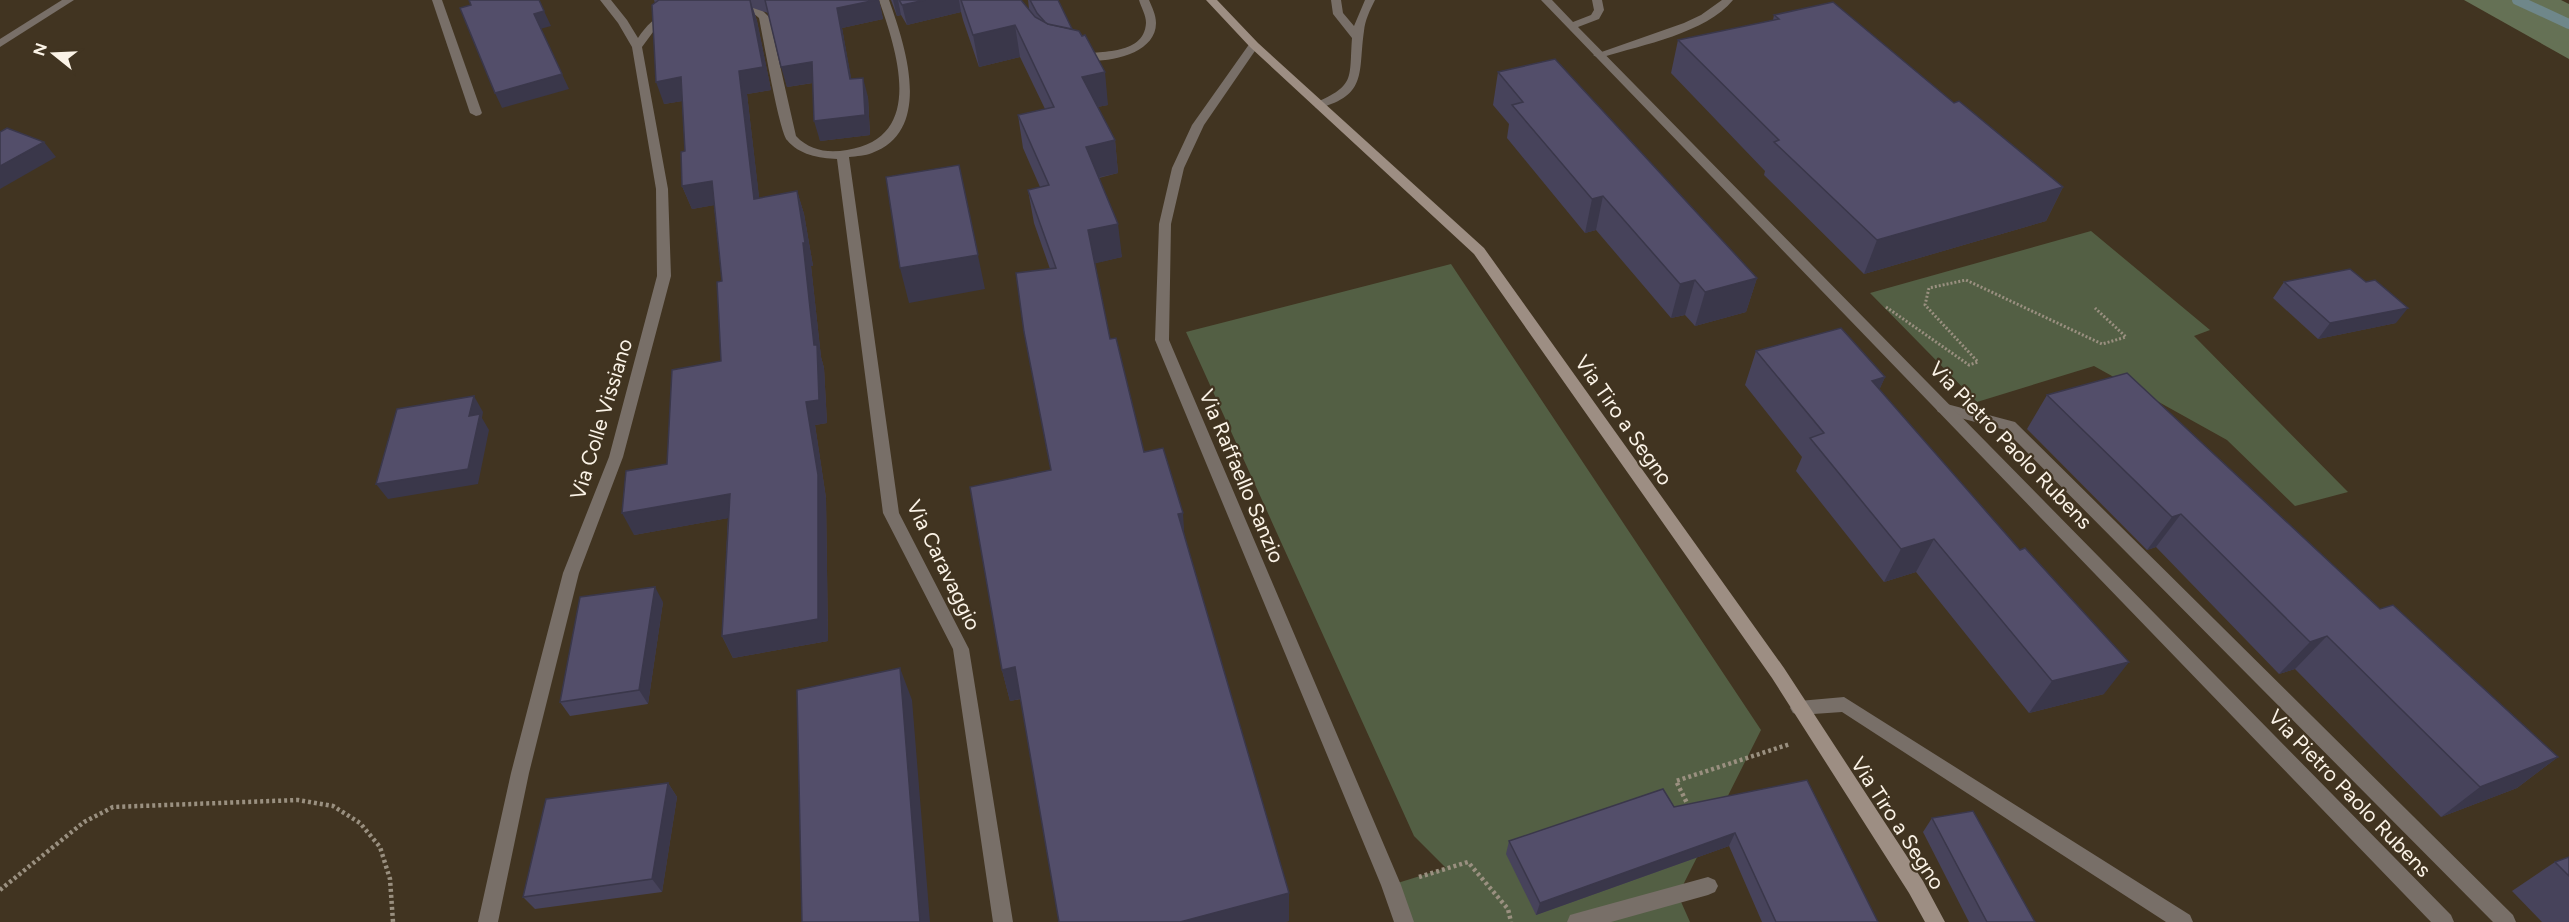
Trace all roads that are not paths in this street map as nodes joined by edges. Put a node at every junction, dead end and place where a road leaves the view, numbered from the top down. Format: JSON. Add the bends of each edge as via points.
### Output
{"nodes":[{"id":1,"x":69,"y":0,"type":"edge"},
{"id":2,"x":437,"y":0,"type":"edge"},
{"id":3,"x":605,"y":0,"type":"edge"},
{"id":4,"x":884,"y":0,"type":"edge"},
{"id":5,"x":1144,"y":0,"type":"edge"},
{"id":6,"x":1211,"y":0,"type":"edge"},
{"id":7,"x":1336,"y":0,"type":"edge"},
{"id":8,"x":1370,"y":0,"type":"edge"},
{"id":9,"x":1546,"y":0,"type":"edge"},
{"id":10,"x":1597,"y":0,"type":"edge"},
{"id":11,"x":1728,"y":0,"type":"edge"},
{"id":12,"x":719,"y":2,"type":"edge"},
{"id":13,"x":680,"y":9,"type":"edge"},
{"id":14,"x":1571,"y":26,"type":"junction"},
{"id":15,"x":1358,"y":37,"type":"junction"},
{"id":16,"x":0,"y":44,"type":"edge"},
{"id":17,"x":1254,"y":45,"type":"junction"},
{"id":18,"x":637,"y":47,"type":"junction"},
{"id":19,"x":1064,"y":55,"type":"edge"},
{"id":20,"x":1599,"y":55,"type":"junction"},
{"id":21,"x":1319,"y":105,"type":"junction"},
{"id":22,"x":476,"y":113,"type":"dead end"},
{"id":23,"x":843,"y":155,"type":"junction"},
{"id":24,"x":1943,"y":408,"type":"junction"},
{"id":25,"x":1799,"y":708,"type":"junction"},
{"id":26,"x":1708,"y":886,"type":"dead end"},
{"id":27,"x":488,"y":922,"type":"edge"},
{"id":28,"x":1003,"y":922,"type":"edge"},
{"id":29,"x":1404,"y":922,"type":"edge"},
{"id":30,"x":1577,"y":922,"type":"edge"},
{"id":31,"x":1935,"y":922,"type":"edge"},
{"id":32,"x":2183,"y":922,"type":"edge"},
{"id":33,"x":2444,"y":922,"type":"edge"},
{"id":34,"x":2506,"y":922,"type":"edge"}],
"edges":[{"from":1,"to":16,"type":"street"},
{"from":2,"to":22,"type":"street"},
{"from":3,"to":18,"type":"street","name":"Via Colle Vissiano"},
{"from":4,"to":23,"type":"street","via":[[906,74],[902,118],[895,133],[885,141]]},
{"from":5,"to":19,"type":"street","via":[[1151,25],[1137,45],[1102,57]]},
{"from":6,"to":17,"type":"main road","name":"Via Tiro a Segno"},
{"from":7,"to":15,"type":"street","via":[[1338,14]]},
{"from":8,"to":15,"type":"street","via":[[1361,17]]},
{"from":9,"to":14,"type":"street","name":"Via Pietro Paolo Rubens"},
{"from":10,"to":14,"type":"street","via":[[1599,10],[1595,17]]},
{"from":11,"to":20,"type":"street","via":[[1722,8],[1693,23]]},
{"from":12,"to":23,"type":"street","via":[[742,4],[764,17],[790,137],[796,145],[824,155]]},
{"from":13,"to":18,"type":"street","via":[[652,26]]},
{"from":14,"to":20,"type":"street","name":"Via Pietro Paolo Rubens"},
{"from":15,"to":21,"type":"street","via":[[1351,86],[1341,96]]},
{"from":17,"to":21,"type":"main road","name":"Via Tiro a Segno"},
{"from":17,"to":29,"type":"street","name":"Via Raffaello Sanzio","via":[[1198,125],[1178,168],[1165,224],[1162,340]]},
{"from":18,"to":27,"type":"street","name":"Via Colle Vissiano","via":[[662,189],[664,276],[616,457],[571,573],[520,773]]},
{"from":20,"to":24,"type":"street","name":"Via Pietro Paolo Rubens"},
{"from":21,"to":25,"type":"main road","name":"Via Tiro a Segno","via":[[1479,250]]},
{"from":23,"to":28,"type":"street","name":"Via Caravaggio","via":[[891,513],[961,648]]},
{"from":24,"to":33,"type":"street","name":"Via Pietro Paolo Rubens"},
{"from":24,"to":34,"type":"street","via":[[2010,426]]},
{"from":25,"to":31,"type":"main road","name":"Via Tiro a Segno"},
{"from":25,"to":32,"type":"street","via":[[1844,704]]},
{"from":26,"to":30,"type":"street"}]}
